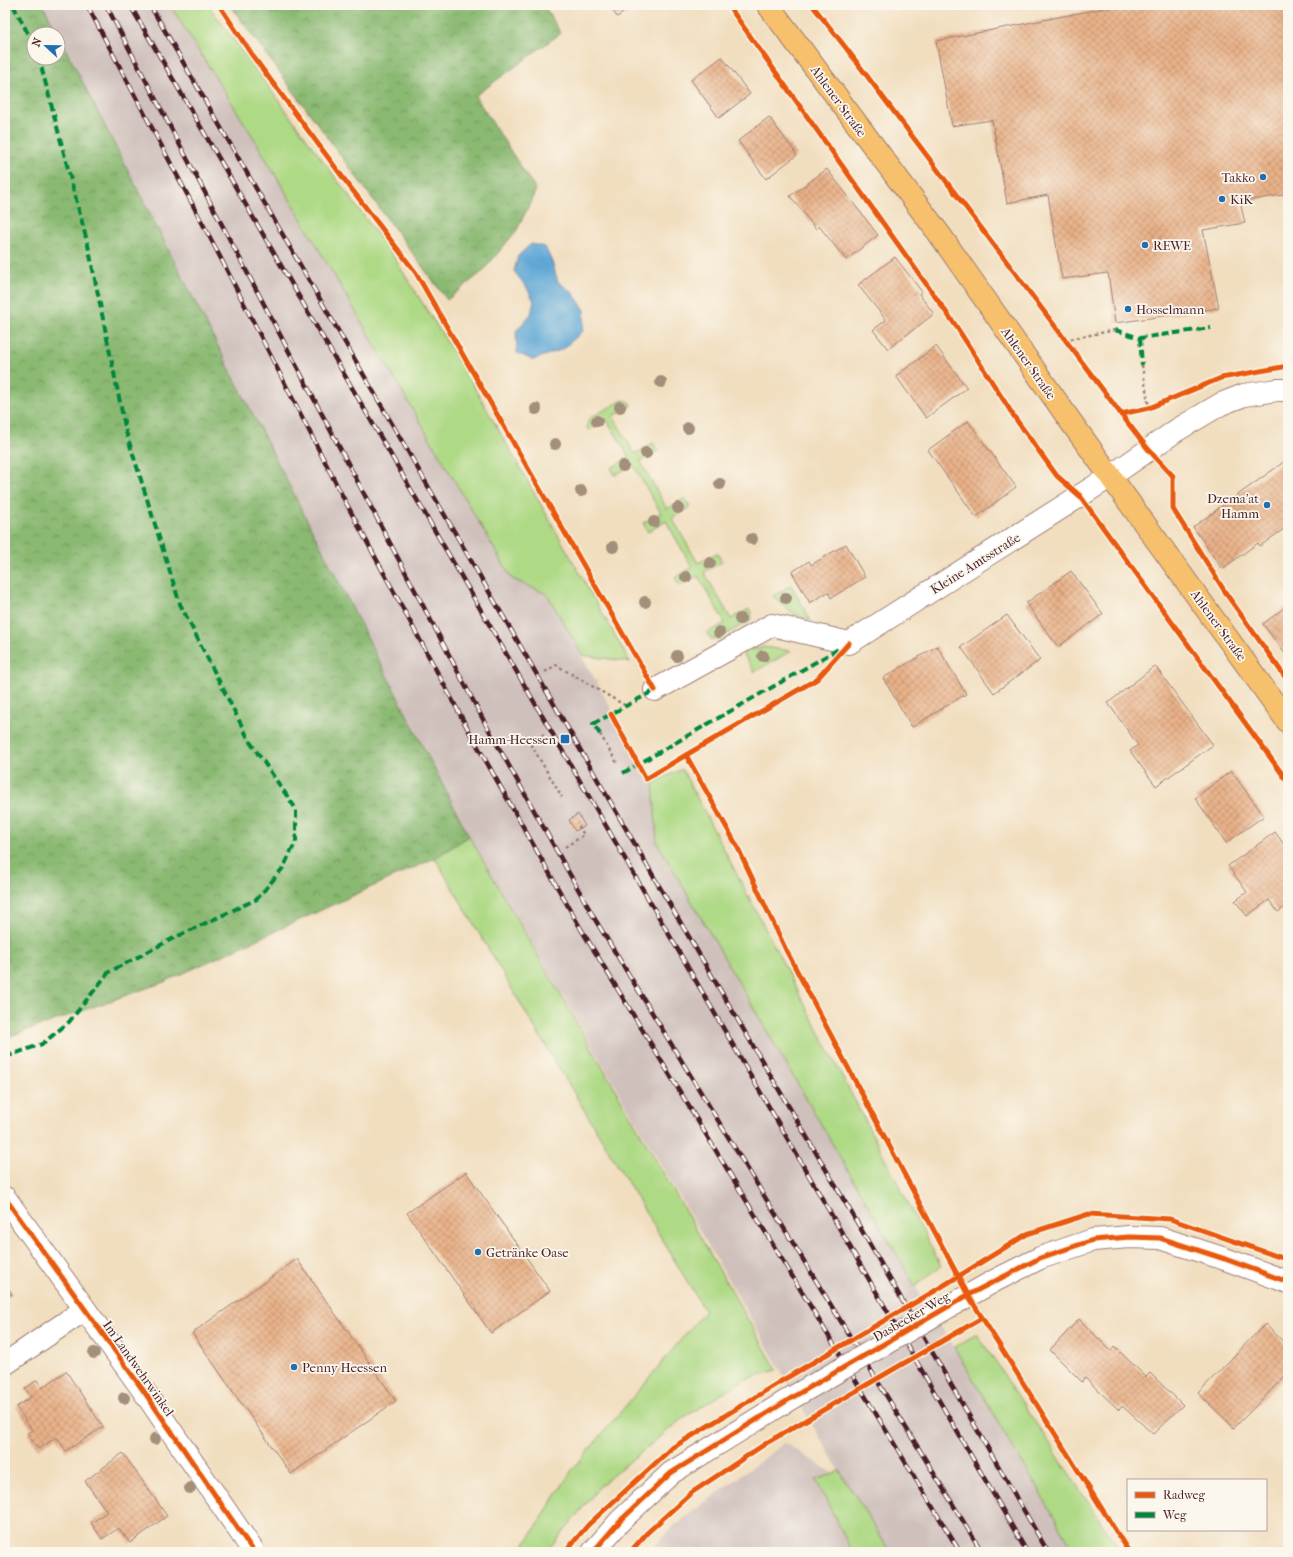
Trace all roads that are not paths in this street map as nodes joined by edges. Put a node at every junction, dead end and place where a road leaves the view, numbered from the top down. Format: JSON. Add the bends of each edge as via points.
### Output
{"nodes":[{"id":1,"x":768,"y":5,"type":"edge"},
{"id":2,"x":1288,"y":390,"type":"edge"},
{"id":3,"x":1110,"y":476,"type":"junction"},
{"id":4,"x":655,"y":690,"type":"dead end"},
{"id":5,"x":1288,"y":722,"type":"edge"},
{"id":6,"x":5,"y":1198,"type":"edge"},
{"id":7,"x":1288,"y":1282,"type":"edge"},
{"id":8,"x":84,"y":1310,"type":"junction"},
{"id":9,"x":5,"y":1364,"type":"edge"},
{"id":10,"x":254,"y":1552,"type":"edge"},
{"id":11,"x":593,"y":1552,"type":"edge"}],
"edges":[{"from":1,"to":3,"type":"main road","name":"Ahlener Straße","via":[[940,235]]},
{"from":2,"to":3,"type":"street","name":"Kleine Amtsstraße","via":[[1244,395],[1222,404],[1166,436]]},
{"from":3,"to":4,"type":"street","name":"Kleine Amtsstraße","via":[[849,643],[772,625]]},
{"from":3,"to":5,"type":"main road","name":"Ahlener Straße"},
{"from":6,"to":8,"type":"street","name":"Im Landwehrwinkel"},
{"from":7,"to":11,"type":"street","name":"Dasbecker Weg","bridge":true,"via":[[1160,1238],[1093,1240],[1040,1258],[996,1280],[793,1397],[670,1473],[620,1521]]},
{"from":8,"to":9,"type":"street"},
{"from":8,"to":10,"type":"street","name":"Im Landwehrwinkel","via":[[143,1390]]}]}
